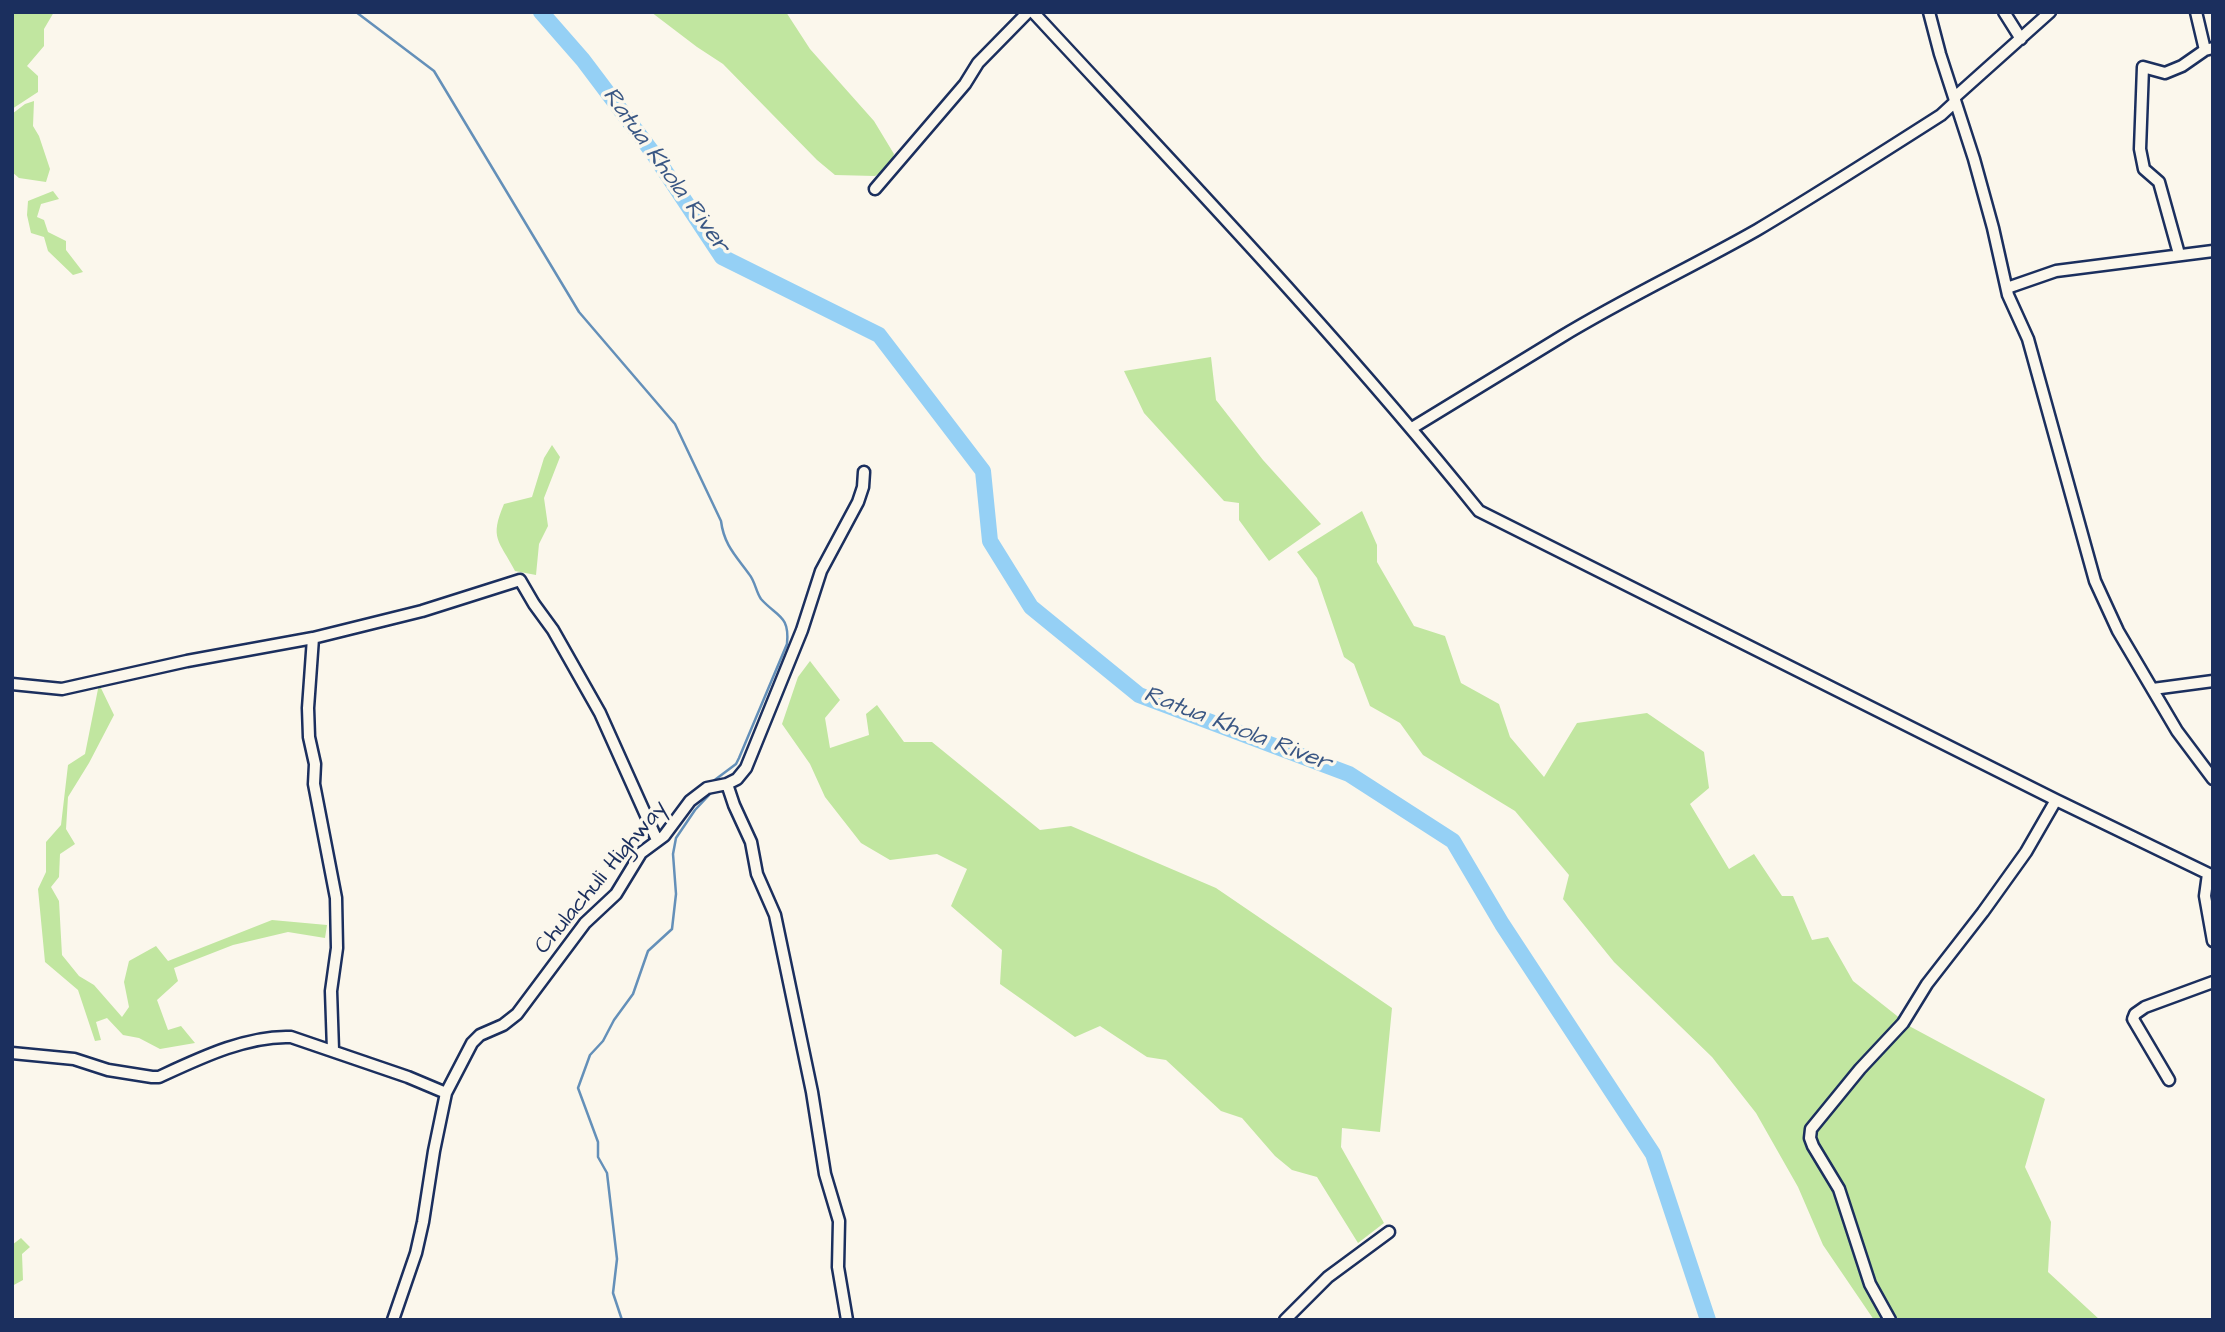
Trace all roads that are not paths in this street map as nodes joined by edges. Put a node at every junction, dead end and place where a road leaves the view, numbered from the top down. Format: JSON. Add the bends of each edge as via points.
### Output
{"nodes":[{"id":1,"x":1028,"y":12,"type":"edge"},
{"id":2,"x":1033,"y":12,"type":"edge"},
{"id":3,"x":1929,"y":12,"type":"edge"},
{"id":4,"x":2004,"y":12,"type":"edge"},
{"id":5,"x":2050,"y":12,"type":"edge"},
{"id":6,"x":2196,"y":12,"type":"edge"},
{"id":7,"x":2021,"y":39,"type":"junction"},
{"id":8,"x":2209,"y":49,"type":"edge"},
{"id":9,"x":1955,"y":97,"type":"junction"},
{"id":10,"x":875,"y":189,"type":"dead end"},
{"id":11,"x":2213,"y":251,"type":"edge"},
{"id":12,"x":2179,"y":254,"type":"junction"},
{"id":13,"x":2007,"y":288,"type":"junction"},
{"id":14,"x":1412,"y":428,"type":"junction"},
{"id":15,"x":864,"y":472,"type":"dead end"},
{"id":16,"x":313,"y":638,"type":"junction"},
{"id":17,"x":2213,"y":681,"type":"edge"},
{"id":18,"x":12,"y":684,"type":"edge"},
{"id":19,"x":2153,"y":689,"type":"junction"},
{"id":20,"x":2213,"y":779,"type":"edge"},
{"id":21,"x":727,"y":784,"type":"junction"},
{"id":22,"x":2056,"y":800,"type":"junction"},
{"id":23,"x":657,"y":840,"type":"junction"},
{"id":24,"x":2211,"y":875,"type":"edge"},
{"id":25,"x":2213,"y":940,"type":"edge"},
{"id":26,"x":2213,"y":982,"type":"edge"},
{"id":27,"x":333,"y":1050,"type":"junction"},
{"id":28,"x":12,"y":1053,"type":"edge"},
{"id":29,"x":2169,"y":1080,"type":"dead end"},
{"id":30,"x":446,"y":1093,"type":"junction"},
{"id":31,"x":1389,"y":1232,"type":"dead end"},
{"id":32,"x":393,"y":1320,"type":"edge"},
{"id":33,"x":847,"y":1320,"type":"edge"},
{"id":34,"x":1285,"y":1320,"type":"edge"},
{"id":35,"x":1890,"y":1320,"type":"edge"}],
"edges":[{"from":1,"to":10,"type":"street","via":[[978,63]]},
{"from":2,"to":14,"type":"street","via":[[1313,314]]},
{"from":3,"to":9,"type":"street"},
{"from":4,"to":7,"type":"street"},
{"from":5,"to":7,"type":"street"},
{"from":6,"to":8,"type":"street"},
{"from":7,"to":9,"type":"street"},
{"from":8,"to":12,"type":"street","via":[[2165,73],[2143,67],[2140,149],[2144,169],[2159,182]]},
{"from":9,"to":13,"type":"street"},
{"from":9,"to":14,"type":"street","via":[[1941,114],[1825,189],[1562,337]]},
{"from":11,"to":12,"type":"street"},
{"from":12,"to":13,"type":"street","via":[[2056,271]]},
{"from":13,"to":19,"type":"street","via":[[2028,339],[2095,581]]},
{"from":14,"to":22,"type":"street","via":[[1479,511]]},
{"from":15,"to":21,"type":"street","name":"Chulachuli Highway","via":[[858,502],[821,571],[746,768]]},
{"from":16,"to":18,"type":"street","via":[[62,689]]},
{"from":16,"to":23,"type":"street","via":[[520,580],[600,713]]},
{"from":16,"to":27,"type":"street","via":[[309,737],[336,898]]},
{"from":17,"to":19,"type":"street"},
{"from":19,"to":20,"type":"street"},
{"from":21,"to":23,"type":"street","name":"Chulachuli Highway","via":[[700,792]]},
{"from":21,"to":33,"type":"street","via":[[775,915],[825,1174],[839,1221],[838,1267]]},
{"from":22,"to":24,"type":"street"},
{"from":22,"to":35,"type":"street","via":[[2026,852],[1903,1023],[1811,1129],[1813,1146],[1839,1189],[1870,1284]]},
{"from":23,"to":30,"type":"street","name":"Chulachuli Highway","via":[[641,853],[616,894],[585,923],[517,1014],[472,1043]]},
{"from":24,"to":25,"type":"street","via":[[2205,896]]},
{"from":26,"to":29,"type":"street","via":[[2145,1007],[2133,1018]]},
{"from":27,"to":28,"type":"street","via":[[278,1036],[200,1058],[159,1077],[108,1070],[74,1059]]},
{"from":27,"to":30,"type":"street"},
{"from":30,"to":32,"type":"street","name":"Chulachuli Highway","via":[[416,1252]]},
{"from":31,"to":34,"type":"street","via":[[1328,1277]]}]}
